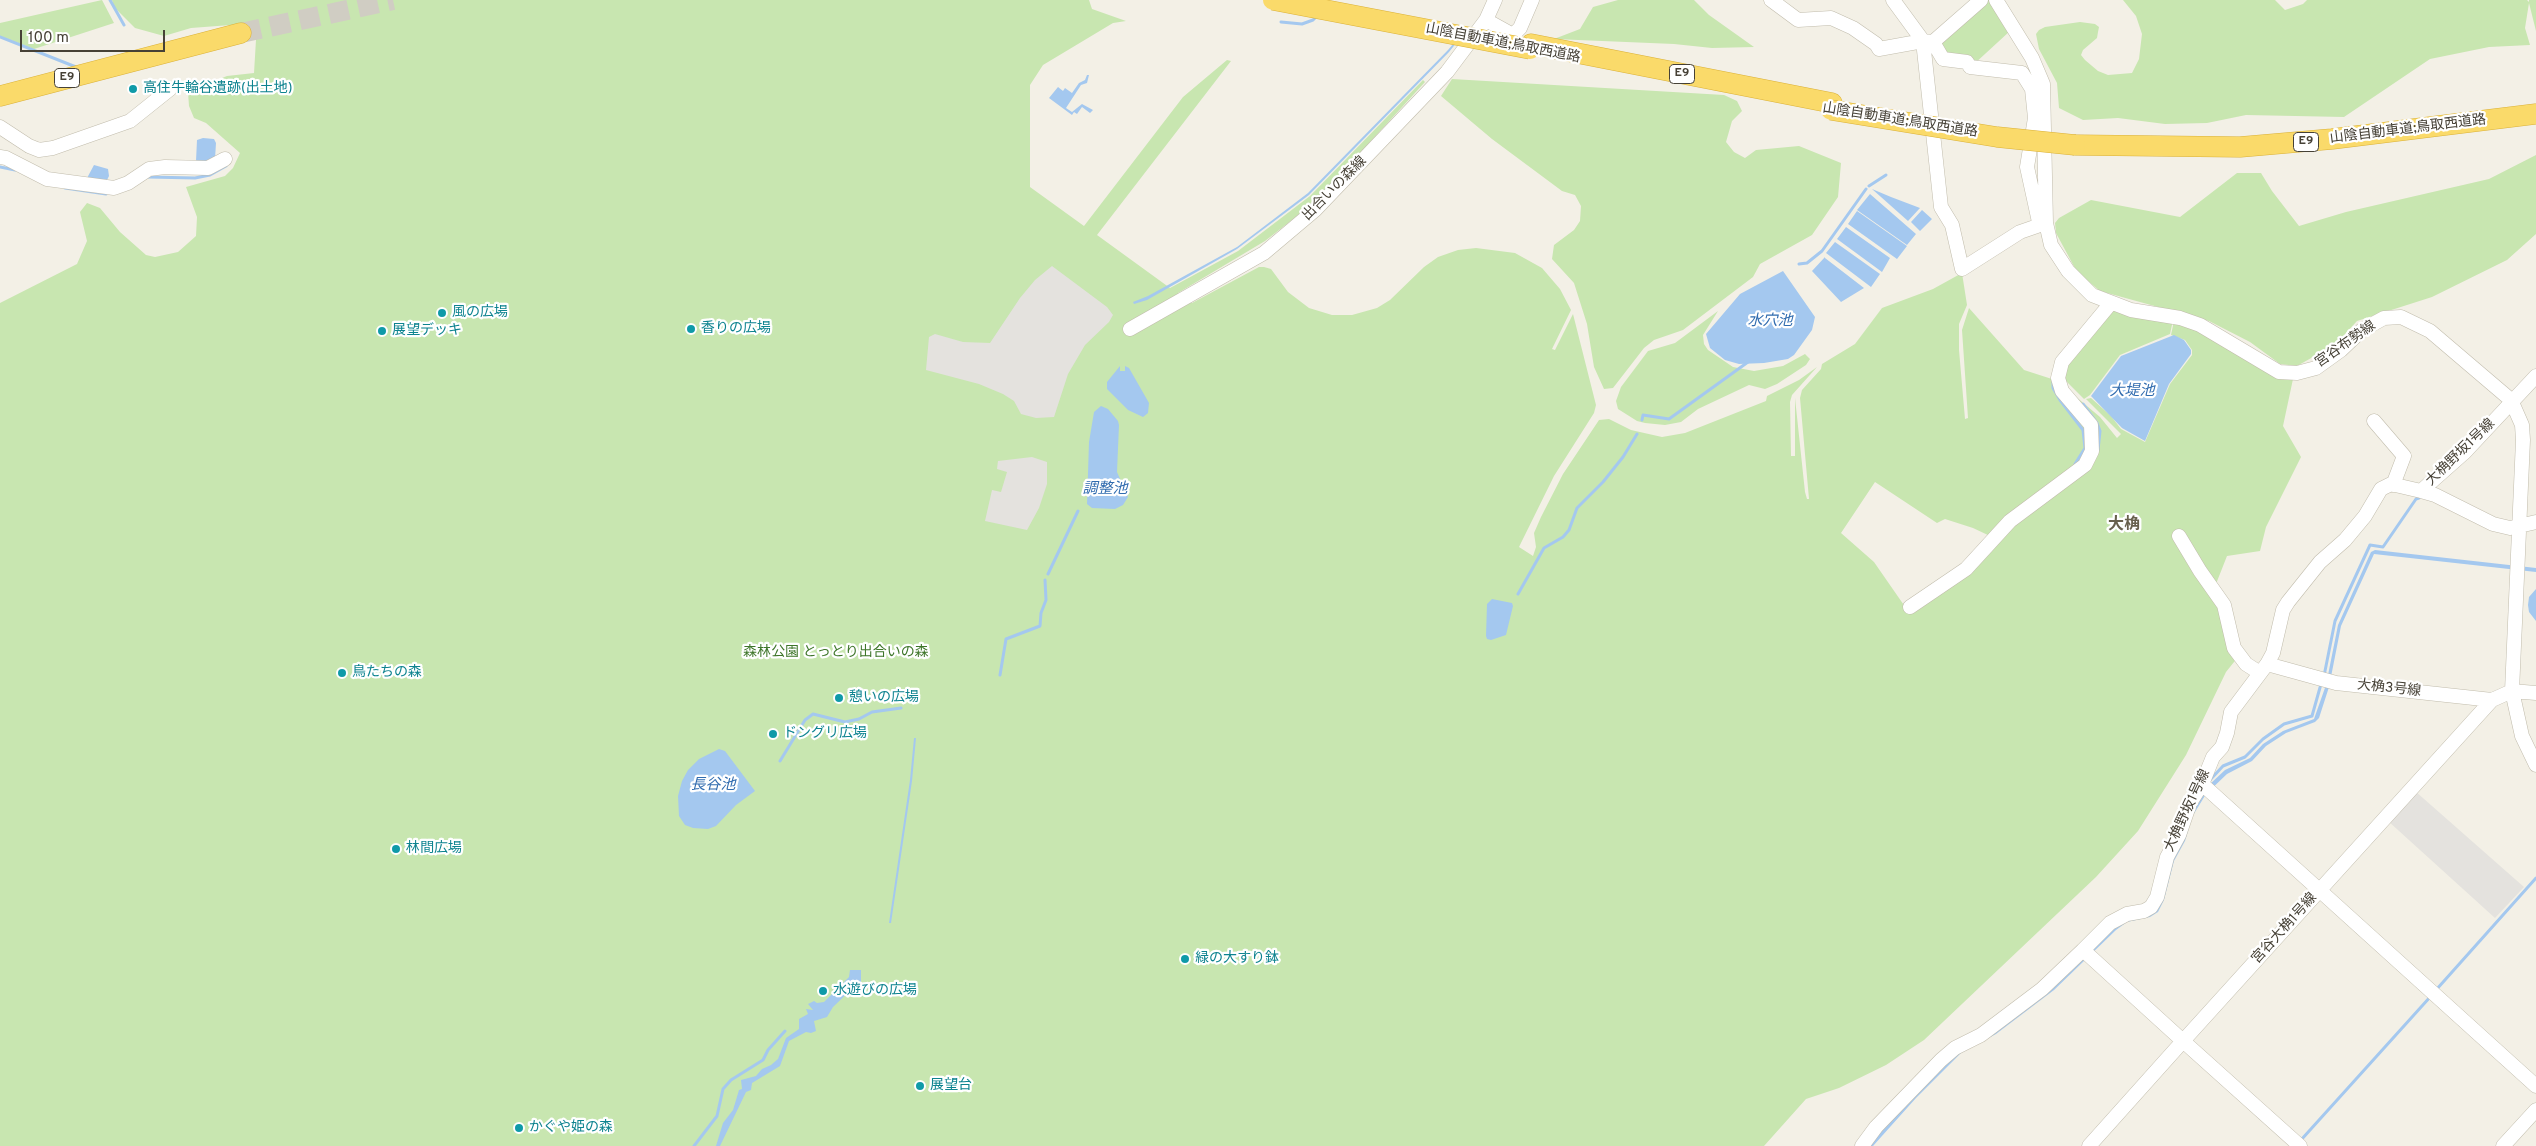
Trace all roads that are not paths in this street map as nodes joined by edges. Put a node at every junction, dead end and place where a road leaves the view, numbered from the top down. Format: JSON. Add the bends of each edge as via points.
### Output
{"nodes":[{"id":1,"x":1273,"y":0,"type":"edge"},
{"id":2,"x":1301,"y":0,"type":"edge"},
{"id":3,"x":1495,"y":0,"type":"edge"},
{"id":4,"x":1532,"y":0,"type":"edge"},
{"id":5,"x":1771,"y":0,"type":"edge"},
{"id":6,"x":1893,"y":0,"type":"edge"},
{"id":7,"x":1981,"y":0,"type":"edge"},
{"id":8,"x":1996,"y":0,"type":"edge"},
{"id":9,"x":1486,"y":20,"type":"junction"},
{"id":10,"x":240,"y":30,"type":"tunnel mouth"},
{"id":11,"x":1928,"y":41,"type":"junction"},
{"id":12,"x":1531,"y":46,"type":"junction"},
{"id":13,"x":134,"y":57,"type":"junction"},
{"id":14,"x":0,"y":89,"type":"edge"},
{"id":15,"x":170,"y":89,"type":"dead end"},
{"id":16,"x":0,"y":96,"type":"edge"},
{"id":17,"x":2536,"y":108,"type":"edge"},
{"id":18,"x":2536,"y":114,"type":"edge"},
{"id":19,"x":0,"y":127,"type":"edge"},
{"id":20,"x":2075,"y":142,"type":"junction"},
{"id":21,"x":0,"y":158,"type":"edge"},
{"id":22,"x":225,"y":159,"type":"dead end"},
{"id":23,"x":2043,"y":224,"type":"junction"},
{"id":24,"x":2111,"y":303,"type":"junction"},
{"id":25,"x":1130,"y":329,"type":"dead end"},
{"id":26,"x":2536,"y":376,"type":"edge"},
{"id":27,"x":2511,"y":400,"type":"junction"},
{"id":28,"x":2374,"y":421,"type":"dead end"},
{"id":29,"x":2393,"y":485,"type":"junction"},
{"id":30,"x":2421,"y":491,"type":"junction"},
{"id":31,"x":2536,"y":522,"type":"edge"},
{"id":32,"x":2519,"y":524,"type":"junction"},
{"id":33,"x":2179,"y":536,"type":"dead end"},
{"id":34,"x":2220,"y":598,"type":"junction"},
{"id":35,"x":1910,"y":607,"type":"dead end"},
{"id":36,"x":2218,"y":613,"type":"dead end"},
{"id":37,"x":2264,"y":669,"type":"junction"},
{"id":38,"x":2512,"y":691,"type":"junction"},
{"id":39,"x":2536,"y":693,"type":"edge"},
{"id":40,"x":2492,"y":700,"type":"junction"},
{"id":41,"x":2536,"y":765,"type":"edge"},
{"id":42,"x":2202,"y":784,"type":"junction"},
{"id":43,"x":2320,"y":890,"type":"junction"},
{"id":44,"x":2084,"y":950,"type":"junction"},
{"id":45,"x":2184,"y":1041,"type":"junction"},
{"id":46,"x":2536,"y":1086,"type":"edge"},
{"id":47,"x":2536,"y":1110,"type":"edge"},
{"id":48,"x":1862,"y":1146,"type":"edge"},
{"id":49,"x":2089,"y":1146,"type":"edge"},
{"id":50,"x":2300,"y":1146,"type":"edge"},
{"id":51,"x":2503,"y":1146,"type":"edge"}],
"edges":[{"from":1,"to":12,"type":"highway","name":"山陰自動車道;鳥取西道路","number":"E9","bridge":true},
{"from":2,"to":12,"type":"highway","name":"山陰自動車道;鳥取西道路","number":"E9"},
{"from":3,"to":9,"type":"street","name":"出合いの森線"},
{"from":4,"to":9,"type":"street","via":[[1520,28],[1512,35]]},
{"from":5,"to":11,"type":"street","via":[[1798,20],[1831,18],[1853,28],[1879,49]]},
{"from":6,"to":11,"type":"street"},
{"from":7,"to":11,"type":"street"},
{"from":8,"to":23,"type":"street","name":"宮谷布勢線","via":[[2032,58],[2043,84]]},
{"from":9,"to":25,"type":"street","name":"出合いの森線","via":[[1447,72],[1315,210],[1284,238]]},
{"from":10,"to":13,"type":"highway","number":"E9"},
{"from":11,"to":23,"type":"street","via":[[1943,59],[1967,62],[1970,67],[2022,73],[2032,89],[2035,118],[2027,167]]},
{"from":11,"to":23,"type":"street","via":[[1941,207],[1952,225],[1962,269],[2020,232]]},
{"from":12,"to":20,"type":"highway","name":"山陰自動車道;鳥取西道路","number":"E9","via":[[1832,107]]},
{"from":13,"to":14,"type":"highway","number":"E9"},
{"from":13,"to":16,"type":"highway","number":"E9"},
{"from":15,"to":19,"type":"street","via":[[130,121],[53,148],[39,150]]},
{"from":17,"to":20,"type":"highway","name":"山陰自動車道;鳥取西道路","number":"E9","via":[[2331,134],[2241,140]]},
{"from":18,"to":20,"type":"highway","name":"山陰自動車道;鳥取西道路","number":"E9","via":[[2240,148]]},
{"from":21,"to":22,"type":"street","via":[[47,179],[114,188],[149,169],[208,168]]},
{"from":23,"to":24,"type":"street","name":"宮谷布勢線","via":[[2051,245],[2068,271],[2092,294]]},
{"from":24,"to":27,"type":"street","name":"宮谷布勢線","via":[[2200,325],[2279,372],[2298,373],[2316,368],[2362,330],[2384,318],[2401,317],[2430,331]]},
{"from":24,"to":35,"type":"street","via":[[2062,362],[2058,378],[2062,391],[2091,425],[2092,451],[2085,465],[2010,521],[1966,569]]},
{"from":26,"to":27,"type":"street","name":"大桷野坂1号線"},
{"from":27,"to":30,"type":"street","name":"大桷野坂1号線","via":[[2471,446]]},
{"from":27,"to":32,"type":"street","name":"宮谷布勢線","via":[[2522,425]]},
{"from":28,"to":29,"type":"street","via":[[2404,456]]},
{"from":29,"to":30,"type":"street","name":"大桷野坂1号線"},
{"from":29,"to":37,"type":"street","name":"大桷野坂1号線","via":[[2381,489],[2365,516],[2320,562],[2288,602],[2283,610],[2273,653]]},
{"from":30,"to":32,"type":"street","via":[[2493,524],[2510,528]]},
{"from":31,"to":32,"type":"street"},
{"from":32,"to":38,"type":"street","name":"宮谷布勢線"},
{"from":33,"to":34,"type":"street"},
{"from":34,"to":36,"type":"street"},
{"from":34,"to":37,"type":"street","via":[[2234,648],[2246,664]]},
{"from":37,"to":40,"type":"street","name":"大桷3号線","via":[[2336,683]]},
{"from":37,"to":42,"type":"street","name":"大桷野坂1号線","via":[[2231,712],[2222,747],[2206,770]]},
{"from":38,"to":39,"type":"street"},
{"from":38,"to":40,"type":"street"},
{"from":38,"to":41,"type":"street","name":"宮谷布勢線","via":[[2522,736]]},
{"from":40,"to":43,"type":"street","name":"宮谷大桷1号線"},
{"from":42,"to":43,"type":"street"},
{"from":42,"to":44,"type":"street","name":"大桷野坂1号線","via":[[2190,803],[2167,857],[2157,897],[2151,907],[2116,918]]},
{"from":43,"to":45,"type":"street","name":"宮谷大桷1号線"},
{"from":43,"to":46,"type":"street"},
{"from":44,"to":45,"type":"street"},
{"from":44,"to":48,"type":"street","via":[[2042,989],[1941,1060],[1876,1126]]},
{"from":45,"to":49,"type":"street"},
{"from":45,"to":50,"type":"street"},
{"from":47,"to":51,"type":"street"}]}
